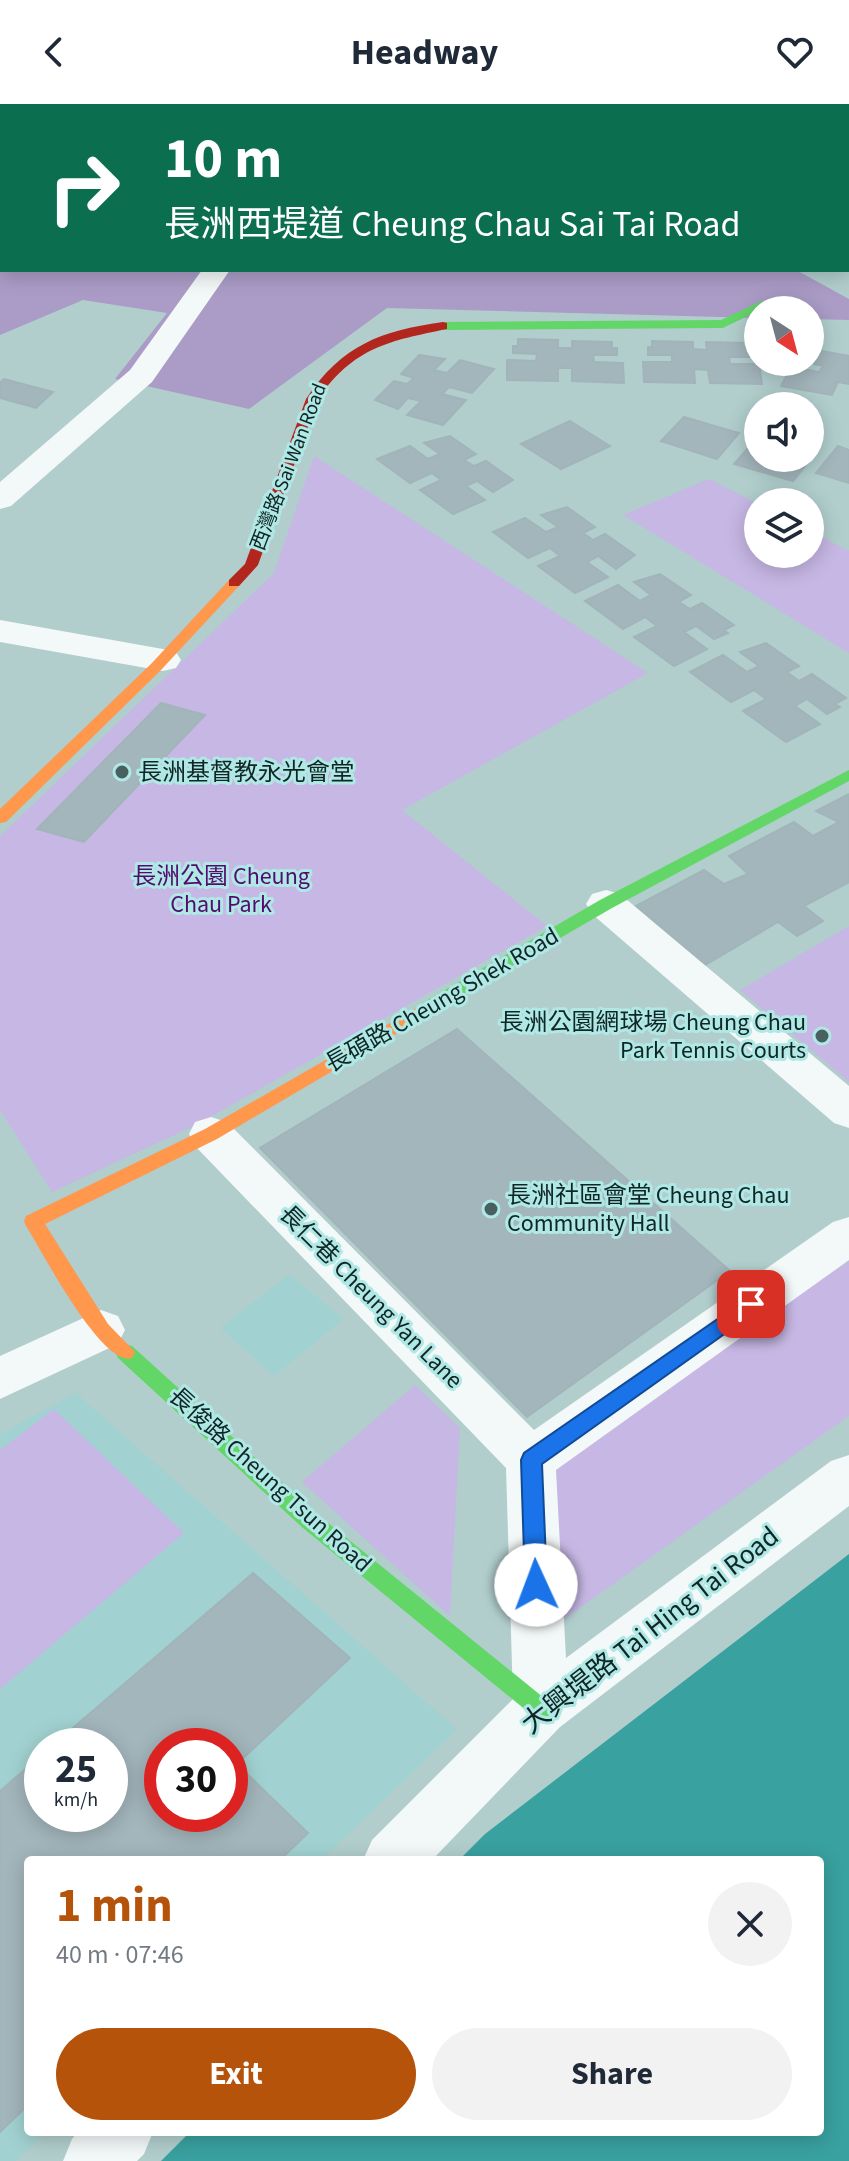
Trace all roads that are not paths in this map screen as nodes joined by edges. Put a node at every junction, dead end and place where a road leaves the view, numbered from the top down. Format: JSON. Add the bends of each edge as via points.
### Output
{"nodes":[{"id":1,"x":215,"y":272,"type":"edge"},
{"id":2,"x":744,"y":314,"type":"edge"},
{"id":3,"x":0,"y":499,"type":"edge"},
{"id":4,"x":0,"y":631,"type":"edge"},
{"id":5,"x":163,"y":660,"type":"junction"},
{"id":6,"x":849,"y":775,"type":"edge"},
{"id":7,"x":0,"y":818,"type":"edge"},
{"id":8,"x":606,"y":904,"type":"junction"},
{"id":9,"x":849,"y":1111,"type":"edge"},
{"id":10,"x":211,"y":1134,"type":"junction"},
{"id":11,"x":33,"y":1221,"type":"joint"},
{"id":12,"x":849,"y":1235,"type":"edge"},
{"id":13,"x":101,"y":1330,"type":"junction"},
{"id":14,"x":0,"y":1379,"type":"edge"},
{"id":15,"x":531,"y":1460,"type":"junction"},
{"id":16,"x":849,"y":1477,"type":"edge"},
{"id":17,"x":541,"y":1709,"type":"junction"},
{"id":18,"x":396,"y":1856,"type":"edge"},
{"id":19,"x":118,"y":2136,"type":"edge"},
{"id":20,"x":94,"y":2161,"type":"edge"}],
"edges":[{"from":1,"to":3,"type":"street","via":[[141,376]]},
{"from":2,"to":5,"type":"street","name":"西灣路 Sai Wan Road","via":[[723,324],[454,325],[388,337],[360,348],[321,380],[251,565]]},
{"from":4,"to":5,"type":"street"},
{"from":5,"to":7,"type":"street","name":"西灣路 Sai Wan Road"},
{"from":6,"to":8,"type":"street","name":"長碩路 Cheung Shek Road"},
{"from":8,"to":9,"type":"street"},
{"from":8,"to":10,"type":"street","name":"長碩路 Cheung Shek Road"},
{"from":10,"to":11,"type":"street","name":"長碩路 Cheung Shek Road"},
{"from":10,"to":15,"type":"street","name":"長仁巷 Cheung Yan Lane"},
{"from":11,"to":13,"type":"street","name":"長俊路 Cheung Tsun Road"},
{"from":12,"to":15,"type":"street"},
{"from":13,"to":14,"type":"street"},
{"from":13,"to":17,"type":"street","name":"長俊路 Cheung Tsun Road","via":[[310,1521]]},
{"from":15,"to":17,"type":"street"},
{"from":16,"to":17,"type":"street","name":"大興堤路 Tai Hing Tai Road"},
{"from":17,"to":18,"type":"street","name":"大興堤路 Tai Hing Tai Road"},
{"from":19,"to":20,"type":"street"}]}
